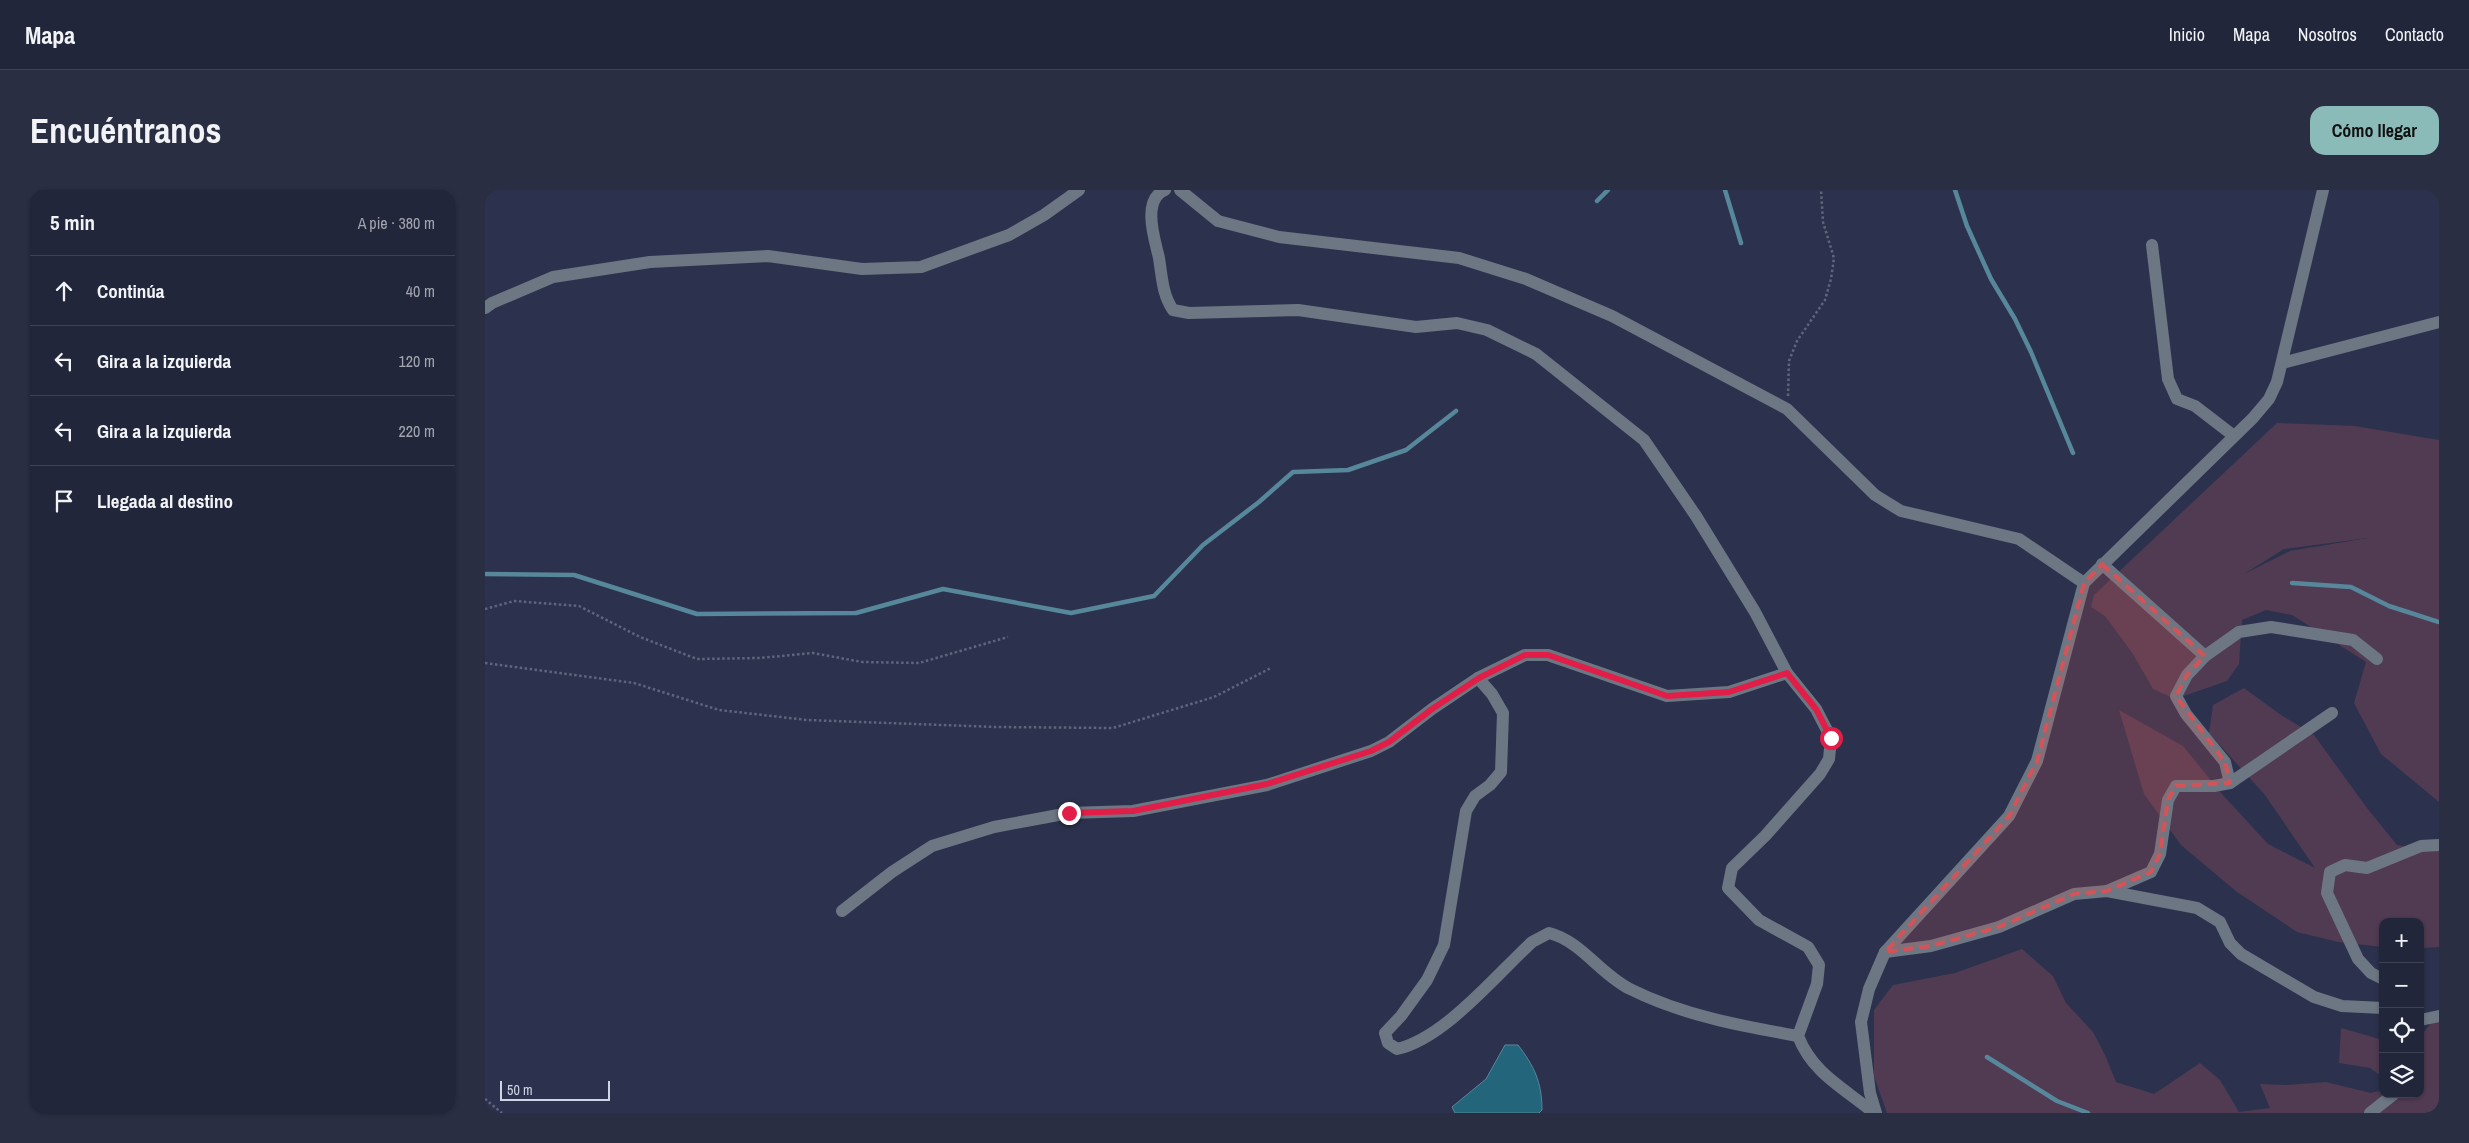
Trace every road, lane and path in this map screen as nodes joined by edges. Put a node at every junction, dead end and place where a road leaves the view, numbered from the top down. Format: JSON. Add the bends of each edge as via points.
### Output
{"nodes":[{"id":1,"x":1079,"y":190,"type":"edge"},
{"id":2,"x":1165,"y":190,"type":"edge"},
{"id":3,"x":1180,"y":190,"type":"edge"},
{"id":4,"x":1821,"y":190,"type":"edge"},
{"id":5,"x":2323,"y":190,"type":"edge"},
{"id":6,"x":2152,"y":245,"type":"dead end"},
{"id":7,"x":485,"y":308,"type":"edge"},
{"id":8,"x":2439,"y":322,"type":"edge"},
{"id":9,"x":2282,"y":363,"type":"junction"},
{"id":10,"x":1787,"y":409,"type":"junction"},
{"id":11,"x":2234,"y":436,"type":"junction"},
{"id":12,"x":2101,"y":564,"type":"junction"},
{"id":13,"x":2085,"y":583,"type":"junction"},
{"id":14,"x":485,"y":609,"type":"edge"},
{"id":15,"x":1008,"y":637,"type":"dead end"},
{"id":16,"x":2205,"y":656,"type":"junction"},
{"id":17,"x":2377,"y":659,"type":"dead end"},
{"id":18,"x":485,"y":663,"type":"edge"},
{"id":19,"x":1271,"y":668,"type":"dead end"},
{"id":20,"x":1787,"y":673,"type":"junction"},
{"id":21,"x":1479,"y":678,"type":"junction"},
{"id":22,"x":2332,"y":713,"type":"dead end"},
{"id":23,"x":2230,"y":783,"type":"junction"},
{"id":24,"x":2439,"y":845,"type":"edge"},
{"id":25,"x":2107,"y":891,"type":"junction"},
{"id":26,"x":842,"y":911,"type":"dead end"},
{"id":27,"x":1885,"y":952,"type":"junction"},
{"id":28,"x":2379,"y":977,"type":"edge"},
{"id":29,"x":2379,"y":1008,"type":"edge"},
{"id":30,"x":2439,"y":1016,"type":"edge"},
{"id":31,"x":2424,"y":1019,"type":"edge"},
{"id":32,"x":1798,"y":1036,"type":"junction"},
{"id":33,"x":2389,"y":1098,"type":"edge"},
{"id":34,"x":485,"y":1099,"type":"edge"},
{"id":35,"x":502,"y":1113,"type":"edge"},
{"id":36,"x":1875,"y":1113,"type":"edge"},
{"id":37,"x":2370,"y":1113,"type":"edge"}],
"edges":[{"from":1,"to":7,"type":"street","via":[[1009,235],[921,267],[862,270],[768,256],[650,262],[553,277]]},
{"from":2,"to":20,"type":"street","via":[[1159,192],[1154,203],[1152,238],[1165,299],[1173,310],[1189,313],[1298,310],[1416,327],[1457,323],[1487,330],[1536,354],[1644,440],[1706,532],[1755,612]]},
{"from":3,"to":10,"type":"street","via":[[1218,222],[1279,237],[1459,258],[1526,279],[1612,316]]},
{"from":4,"to":10,"type":"path","via":[[1823,222],[1834,258],[1831,280],[1825,300],[1797,341],[1789,361]]},
{"from":5,"to":9,"type":"street"},
{"from":6,"to":11,"type":"street","via":[[2168,380],[2177,399],[2195,406]]},
{"from":8,"to":9,"type":"street"},
{"from":9,"to":11,"type":"street","via":[[2269,400]]},
{"from":10,"to":13,"type":"street","via":[[1875,495],[1901,511],[2019,540]]},
{"from":11,"to":12,"type":"street"},
{"from":12,"to":13,"type":"street"},
{"from":12,"to":16,"type":"street"},
{"from":13,"to":27,"type":"street","via":[[2037,761],[2009,816]]},
{"from":14,"to":15,"type":"path","via":[[514,601],[579,606],[640,637],[697,659],[813,653],[862,662],[919,663]]},
{"from":16,"to":17,"type":"street","via":[[2239,632],[2271,628],[2353,640]]},
{"from":16,"to":23,"type":"street","via":[[2187,675],[2176,696],[2186,714],[2225,762]]},
{"from":18,"to":19,"type":"path","via":[[634,683],[719,710],[807,720],[1113,728],[1214,697]]},
{"from":20,"to":21,"type":"street","via":[[1729,692],[1667,696],[1548,655],[1525,655]]},
{"from":20,"to":32,"type":"street","via":[[1826,727],[1831,738],[1829,759],[1820,774],[1765,836],[1732,868],[1728,888],[1759,920],[1808,947],[1819,965],[1817,984]]},
{"from":21,"to":26,"type":"street","via":[[1389,742],[1371,751],[1267,784],[1133,811],[1069,813],[985,830],[932,846]]},
{"from":21,"to":32,"type":"street","via":[[1503,713],[1501,772],[1475,796],[1466,811],[1444,946],[1427,980],[1385,1032],[1388,1043],[1397,1049],[1414,1046],[1445,1025],[1532,942],[1549,933],[1563,936],[1627,988],[1670,1007]]},
{"from":22,"to":23,"type":"street"},
{"from":23,"to":25,"type":"street","via":[[2176,786],[2168,800],[2160,854],[2151,872]]},
{"from":24,"to":28,"type":"street","via":[[2421,846],[2367,868],[2345,865],[2330,872],[2327,893],[2358,959]]},
{"from":25,"to":27,"type":"street","via":[[2074,894],[1999,927],[1931,946]]},
{"from":25,"to":29,"type":"street","via":[[2197,908],[2220,922],[2230,942],[2241,954],[2314,997],[2342,1006]]},
{"from":27,"to":36,"type":"street","via":[[1869,989],[1861,1022]]},
{"from":30,"to":31,"type":"street"},
{"from":32,"to":36,"type":"street","via":[[1805,1052],[1822,1074]]},
{"from":33,"to":37,"type":"street"},
{"from":34,"to":35,"type":"path"}]}
